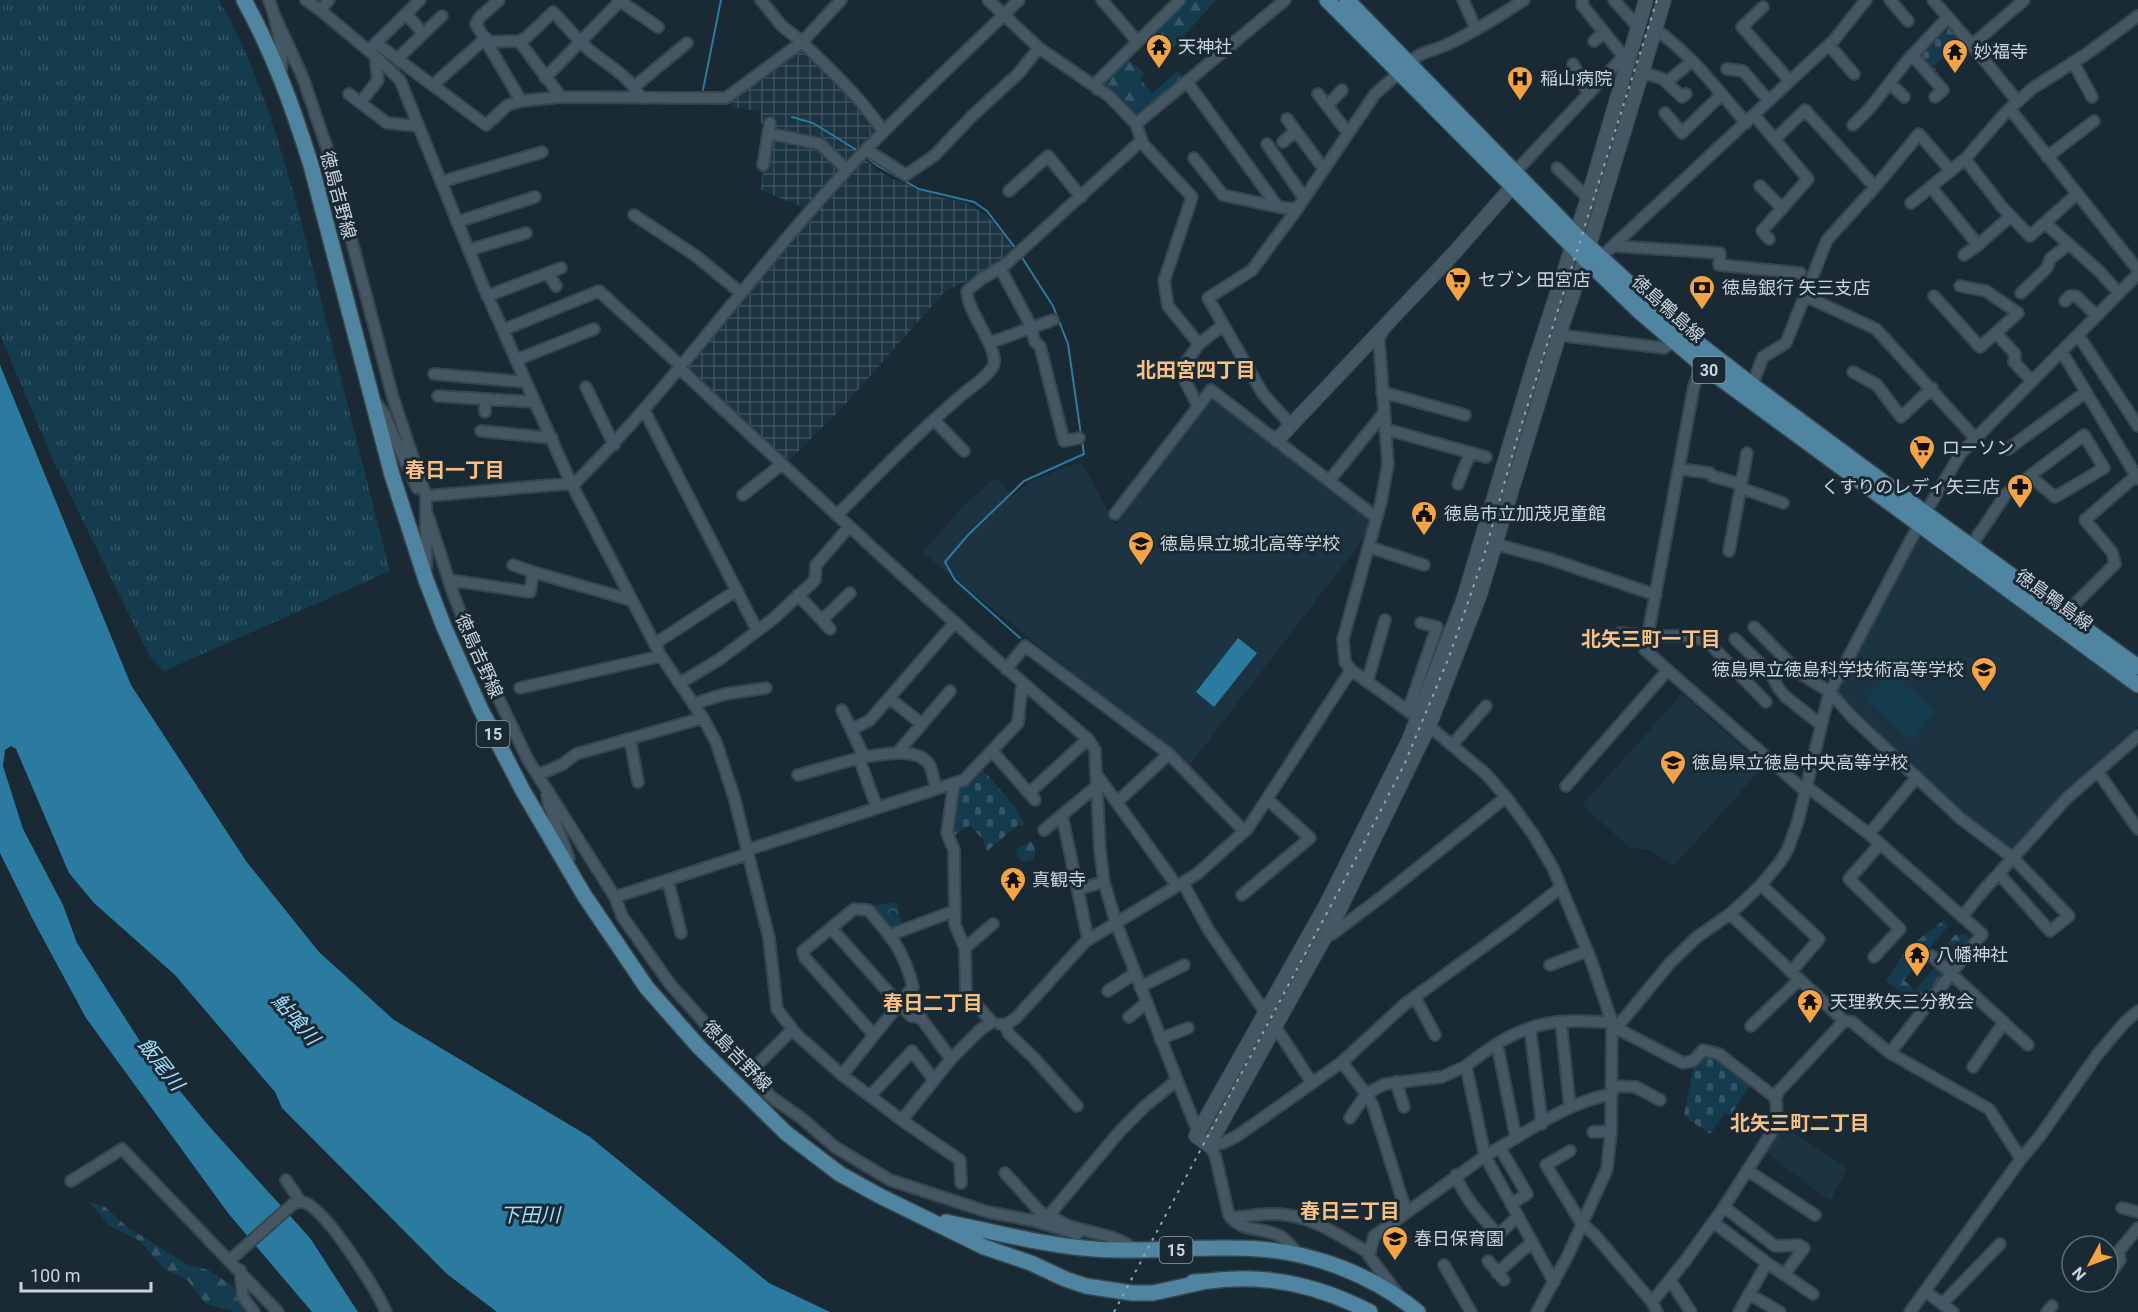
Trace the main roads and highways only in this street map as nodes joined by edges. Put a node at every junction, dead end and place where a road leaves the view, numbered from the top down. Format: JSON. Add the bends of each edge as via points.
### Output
{"nodes":[{"id":1,"x":244,"y":0,"type":"edge"},
{"id":2,"x":1327,"y":0,"type":"edge"},
{"id":3,"x":1347,"y":0,"type":"edge"},
{"id":4,"x":1404,"y":68,"type":"junction"},
{"id":5,"x":1587,"y":253,"type":"junction"},
{"id":6,"x":1705,"y":358,"type":"junction"},
{"id":7,"x":1922,"y":519,"type":"junction"},
{"id":8,"x":2138,"y":667,"type":"edge"},
{"id":9,"x":2138,"y":685,"type":"edge"},
{"id":10,"x":922,"y":1217,"type":"junction"},
{"id":11,"x":1419,"y":1311,"type":"edge"},
{"id":12,"x":1370,"y":1312,"type":"edge"}],
"edges":[{"from":1,"to":10,"type":"main road","name":"徳島吉野線","number":"15","via":[[298,123],[392,475],[426,580],[480,708],[523,791],[584,895],[647,988],[699,1047],[786,1133],[840,1174]]},
{"from":2,"to":4,"type":"main road","name":"徳島鴨島線","number":"30"},
{"from":3,"to":4,"type":"main road","name":"徳島鴨島線","number":"30"},
{"from":4,"to":5,"type":"main road","name":"徳島鴨島線","number":"30"},
{"from":5,"to":6,"type":"main road","name":"徳島鴨島線","number":"30","via":[[1673,341]]},
{"from":5,"to":6,"type":"main road","name":"徳島鴨島線","number":"30","via":[[1601,257]]},
{"from":6,"to":7,"type":"main road","name":"徳島鴨島線","number":"30"},
{"from":6,"to":7,"type":"main road","name":"徳島鴨島線","number":"30","via":[[1752,385]]},
{"from":7,"to":8,"type":"main road","name":"徳島鴨島線","number":"30","via":[[1971,546]]},
{"from":7,"to":9,"type":"main road","name":"徳島鴨島線","number":"30"},
{"from":10,"to":11,"type":"main road","name":"徳島吉野線","number":"15","via":[[1061,1246],[1134,1250],[1243,1248],[1299,1255],[1360,1276]]},
{"from":10,"to":12,"type":"main road","name":"徳島吉野線","number":"15","via":[[1086,1286],[1153,1293],[1203,1282],[1281,1281],[1328,1293]]}]}
